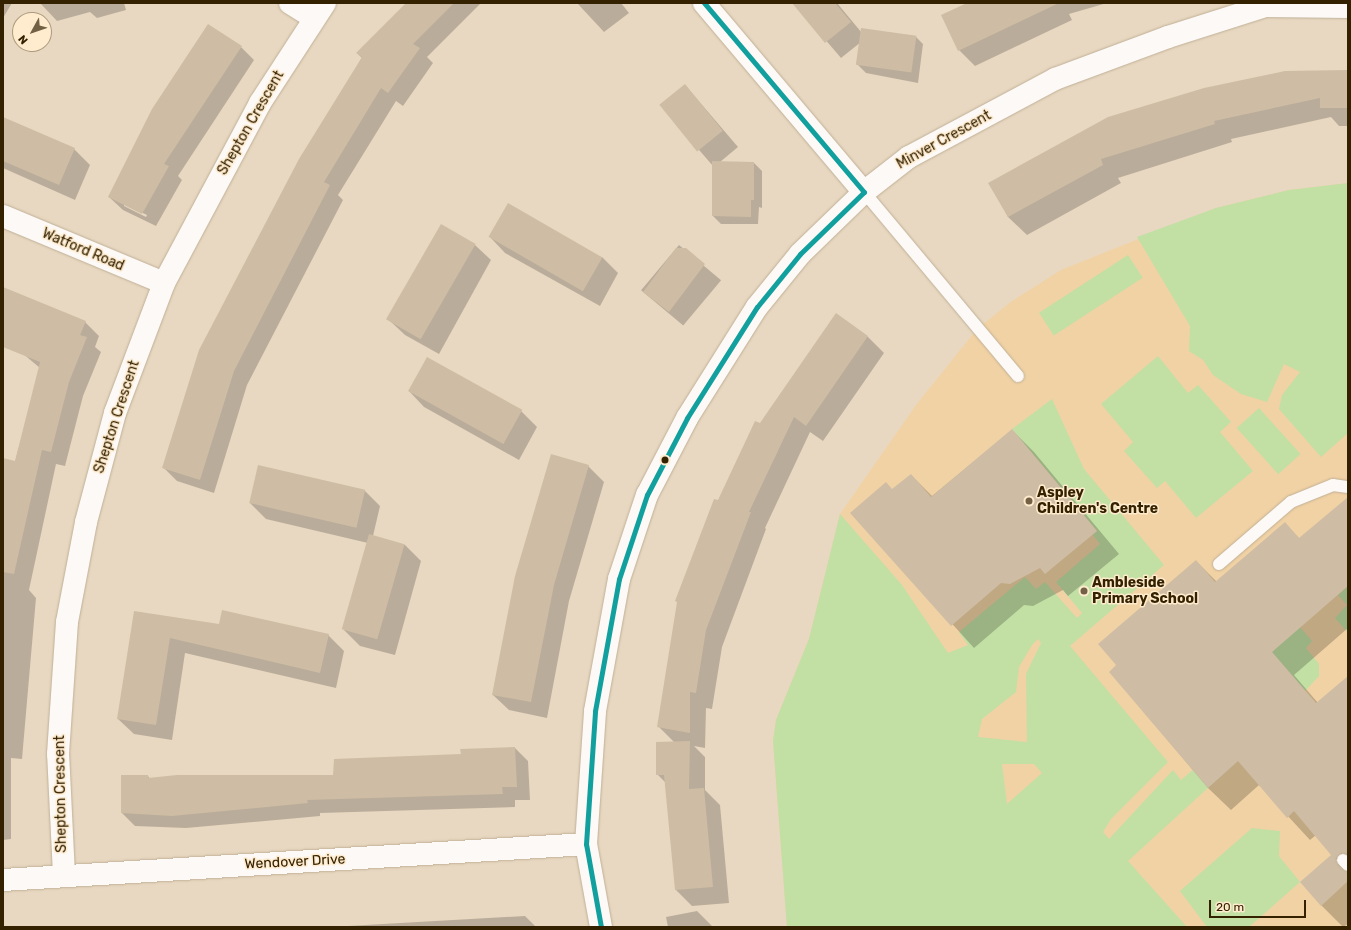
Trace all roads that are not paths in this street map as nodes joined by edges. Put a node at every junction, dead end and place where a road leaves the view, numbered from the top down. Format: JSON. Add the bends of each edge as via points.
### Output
{"nodes":[{"id":1,"x":290,"y":3,"type":"edge"},
{"id":2,"x":704,"y":3,"type":"edge"},
{"id":3,"x":1348,"y":7,"type":"edge"},
{"id":4,"x":320,"y":11,"type":"edge"},
{"id":5,"x":864,"y":192,"type":"junction"},
{"id":6,"x":3,"y":216,"type":"edge"},
{"id":7,"x":164,"y":283,"type":"junction"},
{"id":8,"x":1018,"y":376,"type":"dead end"},
{"id":9,"x":1348,"y":487,"type":"edge"},
{"id":10,"x":1219,"y":564,"type":"dead end"},
{"id":11,"x":586,"y":844,"type":"junction"},
{"id":12,"x":64,"y":875,"type":"junction"},
{"id":13,"x":3,"y":880,"type":"edge"},
{"id":14,"x":601,"y":927,"type":"edge"}],
"edges":[{"from":1,"to":4,"type":"street"},
{"from":2,"to":5,"type":"street"},
{"from":3,"to":5,"type":"street","name":"Minver Crescent","via":[[1266,6],[1168,37],[1055,79],[909,157]]},
{"from":4,"to":7,"type":"street","name":"Shepton Crescent","via":[[260,103]]},
{"from":5,"to":8,"type":"lane"},
{"from":5,"to":11,"type":"street","name":"Minver Crescent","via":[[800,254],[757,307],[687,418],[647,495],[619,579],[595,711]]},
{"from":6,"to":7,"type":"street","name":"Watford Road"},
{"from":7,"to":12,"type":"street","name":"Shepton Crescent","via":[[116,413],[86,522],[67,622],[58,754]]},
{"from":9,"to":10,"type":"lane","via":[[1333,485],[1292,502]]},
{"from":11,"to":12,"type":"street","name":"Wendover Drive"},
{"from":11,"to":14,"type":"street","name":"Minver Crescent"},
{"from":12,"to":13,"type":"street","name":"Wendover Drive"}]}
